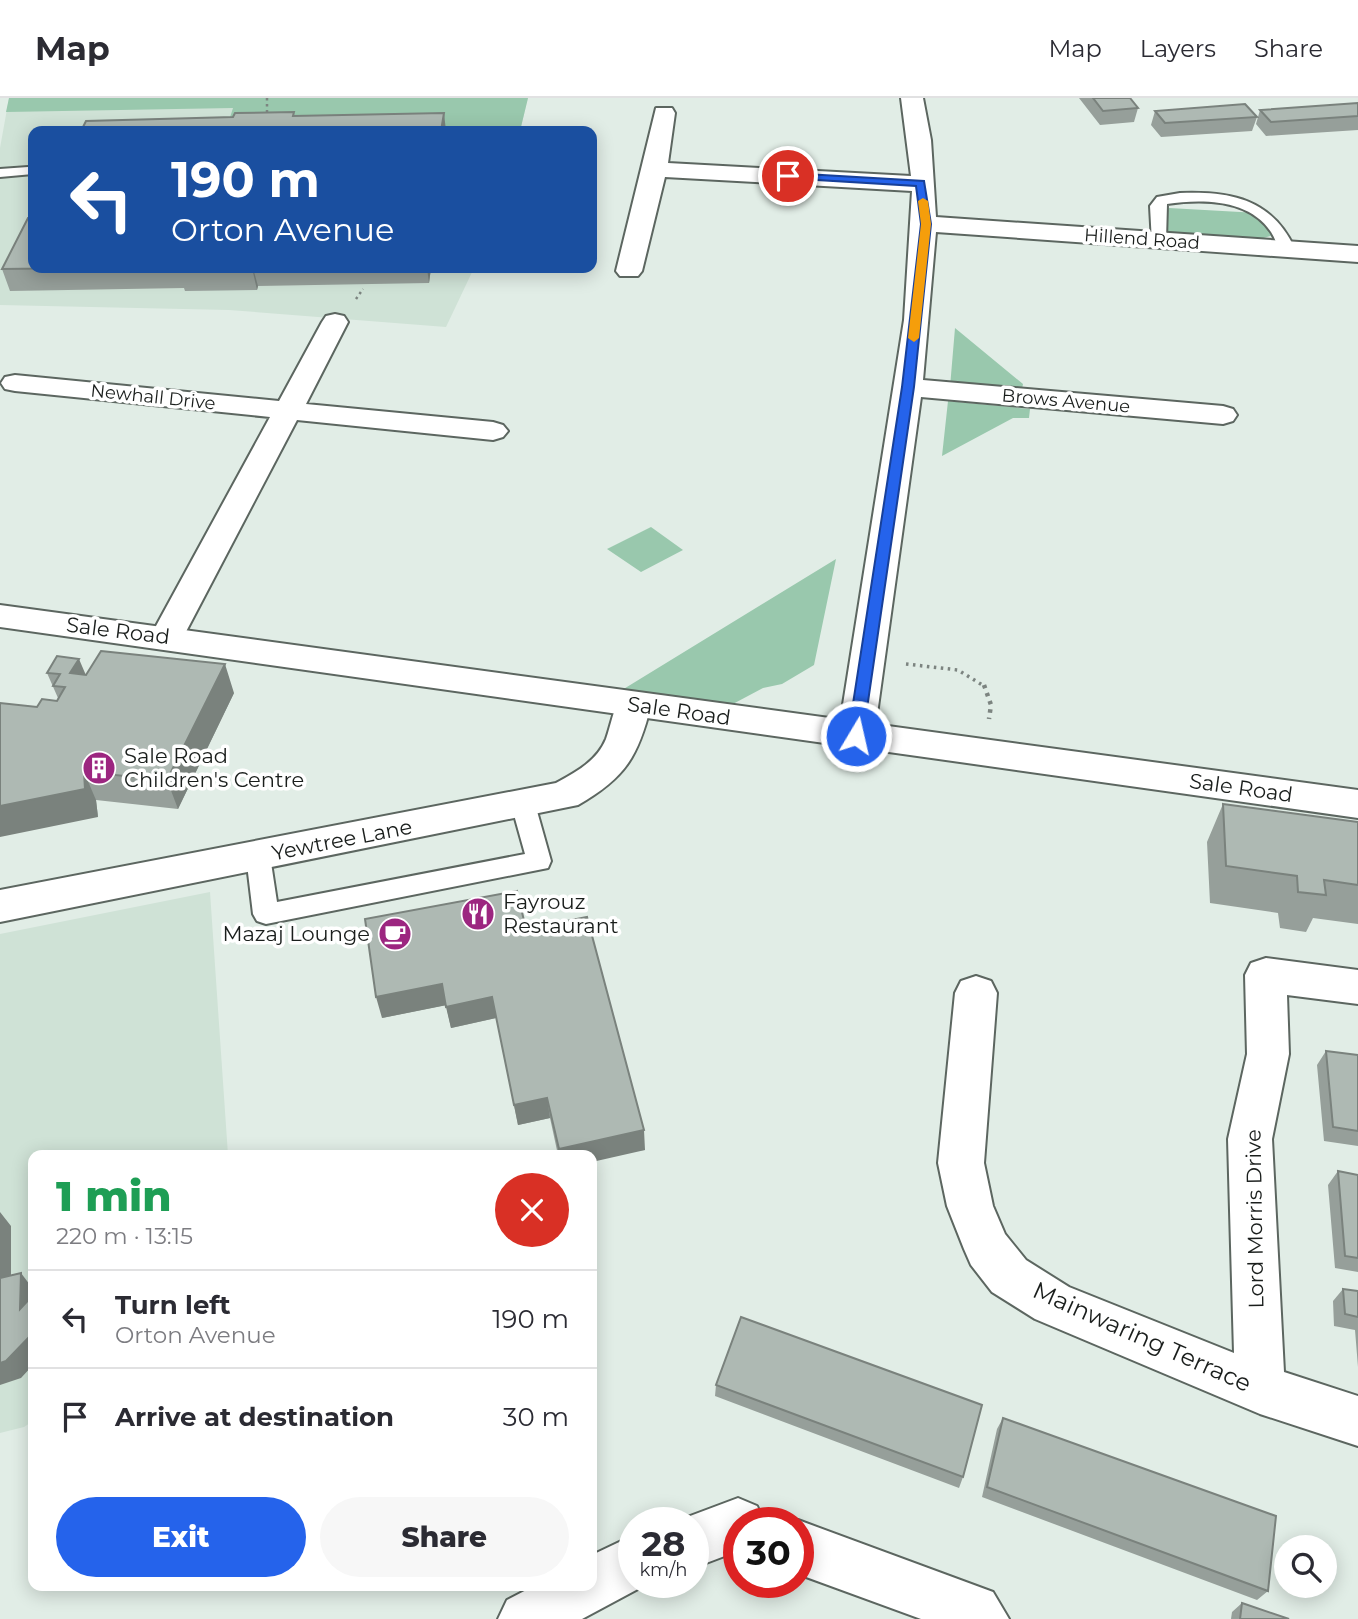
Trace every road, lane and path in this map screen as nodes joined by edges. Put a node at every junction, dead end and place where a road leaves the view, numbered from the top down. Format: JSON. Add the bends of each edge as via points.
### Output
{"nodes":[{"id":1,"x":267,"y":98,"type":"edge"},
{"id":2,"x":912,"y":98,"type":"edge"},
{"id":3,"x":664,"y":113,"type":"dead end"},
{"id":4,"x":267,"y":126,"type":"edge"},
{"id":5,"x":655,"y":169,"type":"junction"},
{"id":6,"x":28,"y":171,"type":"dead end"},
{"id":7,"x":0,"y":173,"type":"edge"},
{"id":8,"x":921,"y":184,"type":"junction"},
{"id":9,"x":926,"y":224,"type":"junction"},
{"id":10,"x":1158,"y":240,"type":"junction"},
{"id":11,"x":1287,"y":249,"type":"junction"},
{"id":12,"x":1358,"y":254,"type":"edge"},
{"id":13,"x":629,"y":271,"type":"dead end"},
{"id":14,"x":335,"y":322,"type":"dead end"},
{"id":15,"x":15,"y":383,"type":"dead end"},
{"id":16,"x":908,"y":387,"type":"junction"},
{"id":17,"x":290,"y":411,"type":"junction"},
{"id":18,"x":1223,"y":415,"type":"dead end"},
{"id":19,"x":494,"y":431,"type":"dead end"},
{"id":20,"x":0,"y":616,"type":"edge"},
{"id":21,"x":167,"y":637,"type":"junction"},
{"id":22,"x":867,"y":659,"type":"junction"},
{"id":23,"x":633,"y":705,"type":"junction"},
{"id":24,"x":856,"y":736,"type":"junction"},
{"id":25,"x":984,"y":753,"type":"junction"},
{"id":26,"x":523,"y":804,"type":"junction"},
{"id":27,"x":1358,"y":804,"type":"edge"},
{"id":28,"x":258,"y":856,"type":"junction"},
{"id":29,"x":0,"y":906,"type":"edge"},
{"id":30,"x":1358,"y":987,"type":"edge"},
{"id":31,"x":976,"y":993,"type":"dead end"},
{"id":32,"x":1260,"y":1389,"type":"junction"},
{"id":33,"x":1358,"y":1421,"type":"edge"},
{"id":34,"x":814,"y":1553,"type":"edge"},
{"id":35,"x":618,"y":1570,"type":"edge"},
{"id":36,"x":597,"y":1581,"type":"edge"},
{"id":37,"x":579,"y":1591,"type":"edge"},
{"id":38,"x":526,"y":1619,"type":"edge"},
{"id":39,"x":981,"y":1619,"type":"edge"}],
"edges":[{"from":1,"to":4,"type":"path"},
{"from":2,"to":8,"type":"street"},
{"from":3,"to":5,"type":"street"},
{"from":5,"to":8,"type":"street"},
{"from":5,"to":13,"type":"street"},
{"from":6,"to":7,"type":"lane"},
{"from":8,"to":9,"type":"street"},
{"from":9,"to":10,"type":"street","name":"Hillend Road"},
{"from":9,"to":16,"type":"street"},
{"from":10,"to":11,"type":"street","name":"Hillend Road"},
{"from":10,"to":11,"type":"lane","via":[[1162,200],[1231,200],[1270,218],[1282,232]]},
{"from":11,"to":12,"type":"street","name":"Hillend Road"},
{"from":14,"to":17,"type":"street"},
{"from":15,"to":17,"type":"street","name":"Newhall Drive"},
{"from":16,"to":18,"type":"street","name":"Brows Avenue"},
{"from":16,"to":22,"type":"street"},
{"from":17,"to":19,"type":"street","name":"Newhall Drive"},
{"from":17,"to":21,"type":"street"},
{"from":20,"to":21,"type":"street","name":"Sale Road"},
{"from":21,"to":23,"type":"street","name":"Sale Road"},
{"from":22,"to":24,"type":"street"},
{"from":22,"to":25,"type":"path","via":[[958,670],[983,683],[990,705]]},
{"from":23,"to":24,"type":"street","name":"Sale Road"},
{"from":23,"to":26,"type":"street","name":"Yewtree Lane","via":[[622,749],[600,776],[565,795]]},
{"from":24,"to":25,"type":"street","name":"Sale Road"},
{"from":25,"to":27,"type":"street","name":"Sale Road"},
{"from":26,"to":28,"type":"street","name":"Yewtree Lane"},
{"from":26,"to":28,"type":"lane","via":[[539,861],[266,914]]},
{"from":28,"to":29,"type":"street","name":"Yewtree Lane"},
{"from":30,"to":32,"type":"street","name":"Lord Morris Drive","via":[[1266,975],[1268,1054],[1250,1139]]},
{"from":31,"to":32,"type":"street","name":"Mainwaring Terrace","via":[[961,1163],[970,1206],[988,1249],[1009,1276],[1052,1303]]},
{"from":32,"to":33,"type":"street","name":"Mainwaring Terrace"},
{"from":34,"to":39,"type":"street","via":[[974,1611]]},
{"from":35,"to":36,"type":"street"},
{"from":37,"to":38,"type":"street"}]}
